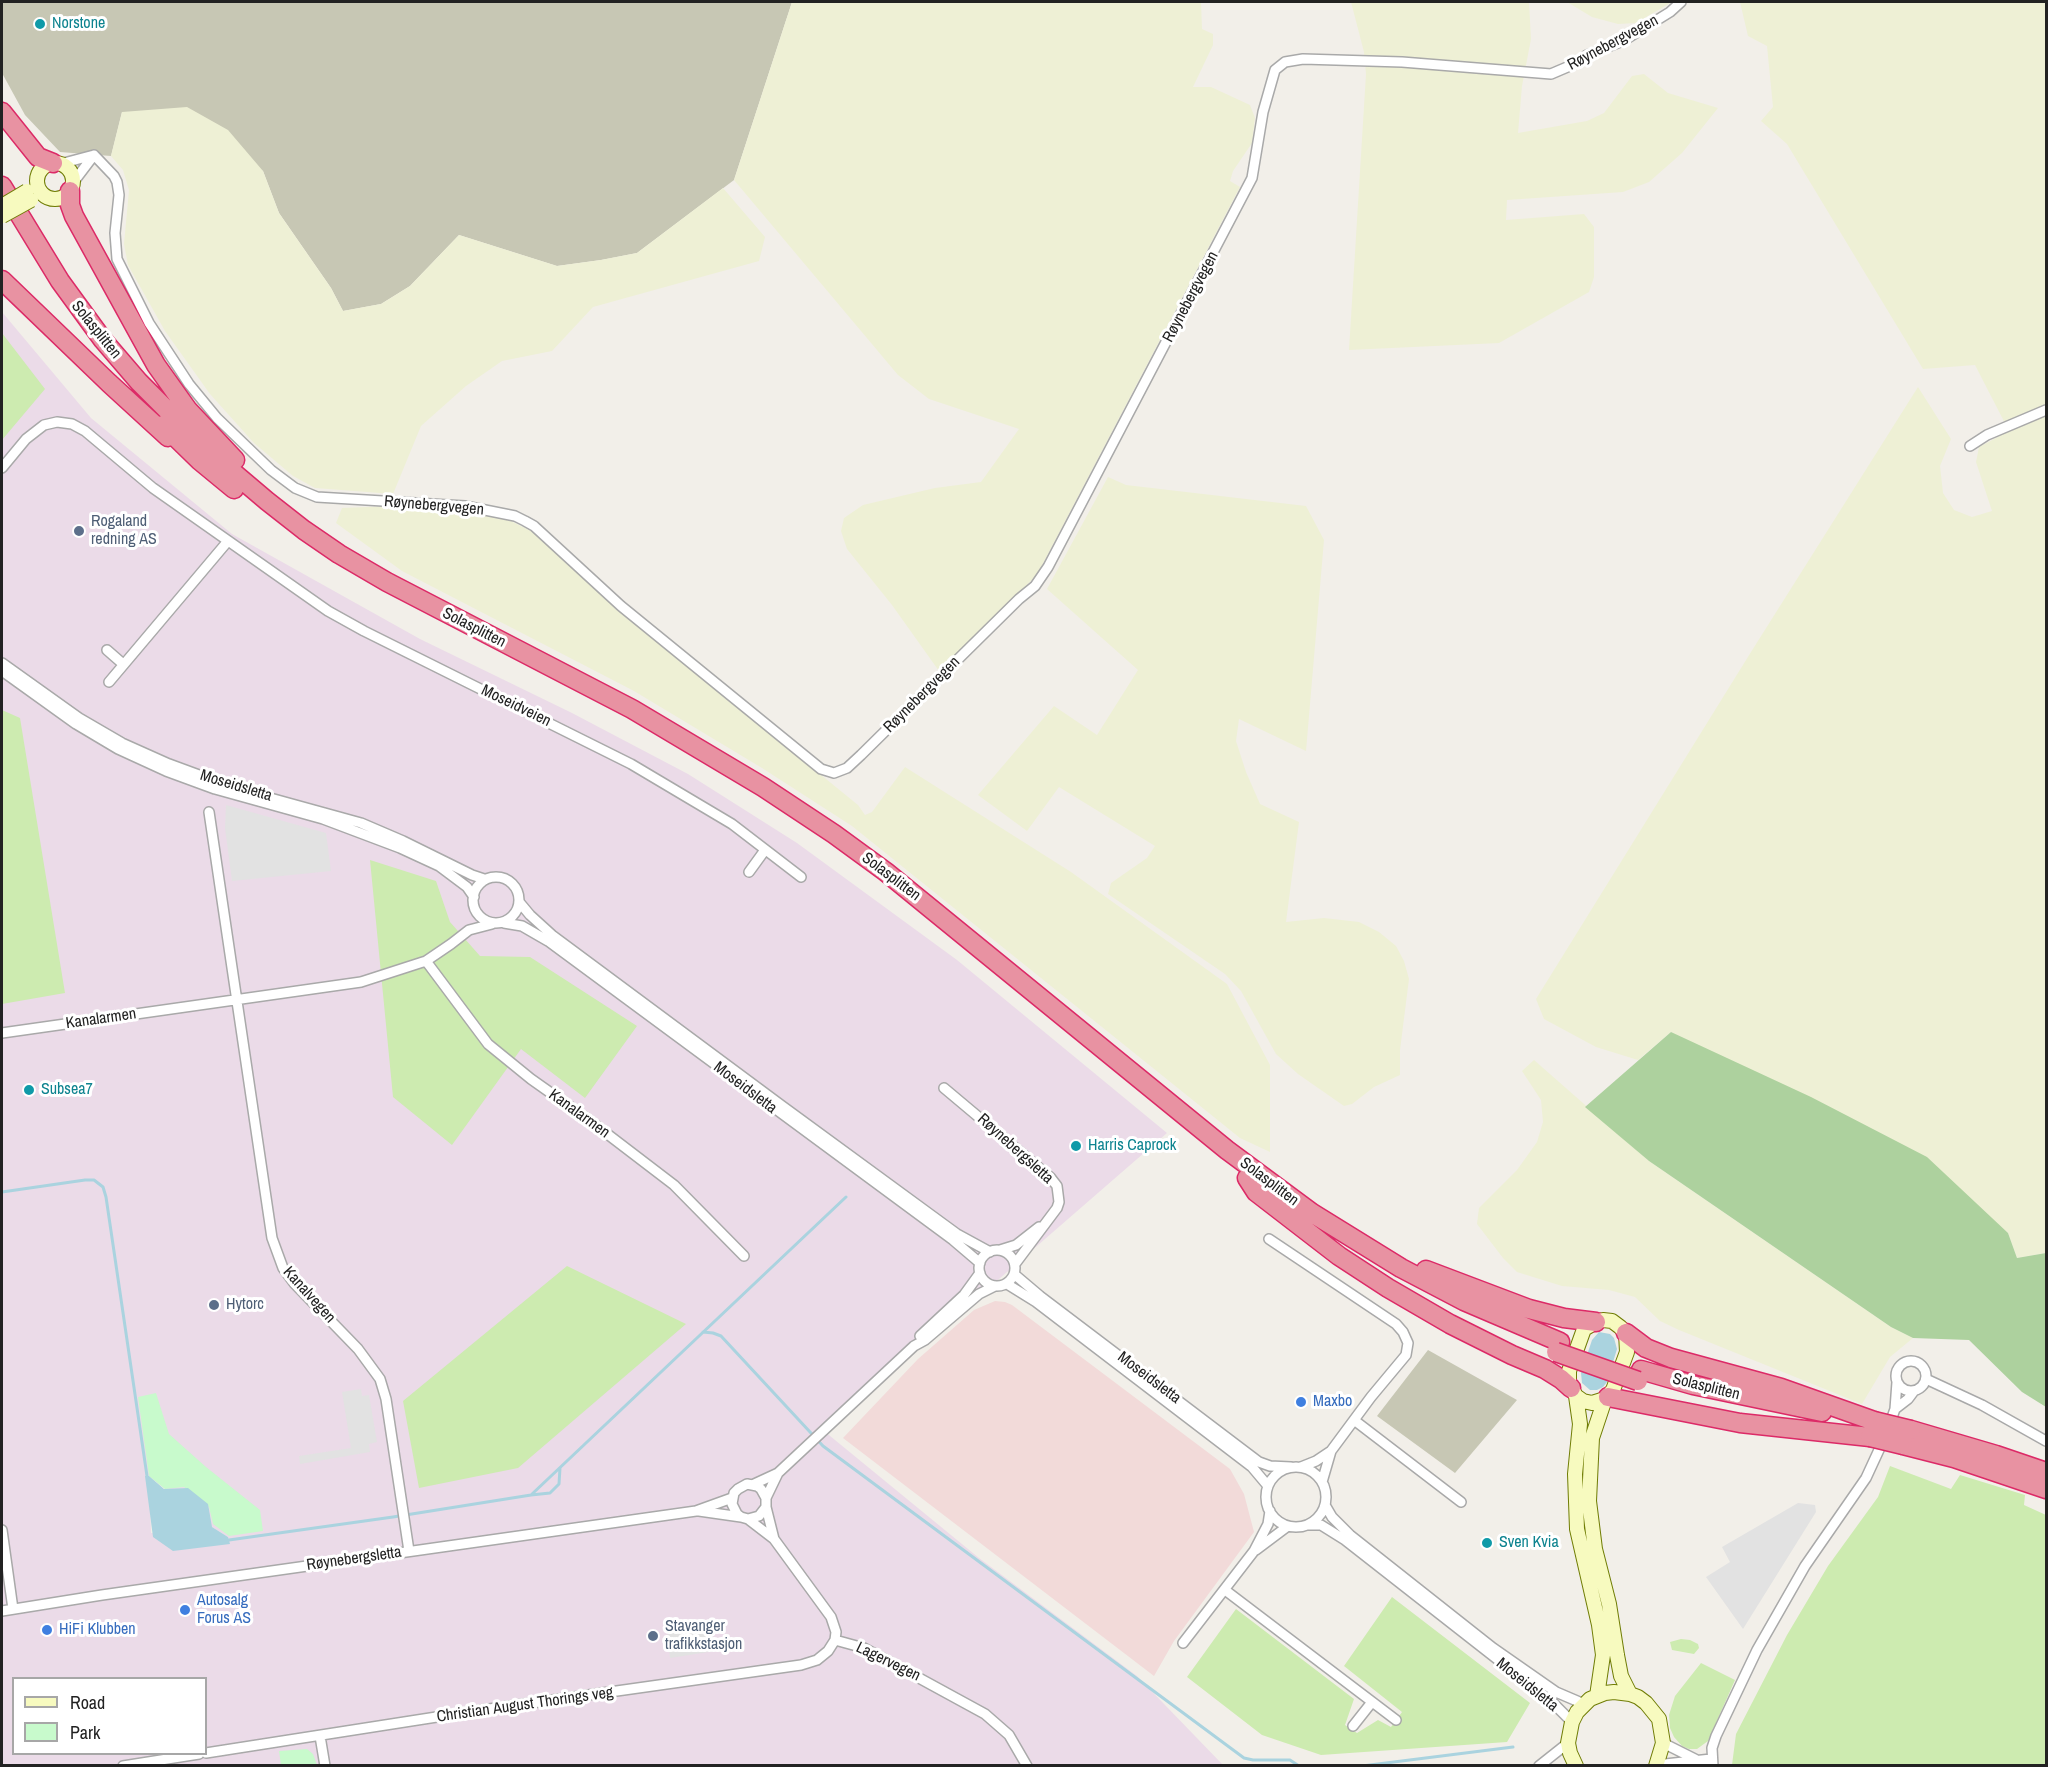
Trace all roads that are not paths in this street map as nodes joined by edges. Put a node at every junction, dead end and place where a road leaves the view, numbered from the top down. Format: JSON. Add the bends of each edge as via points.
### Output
{"nodes":[{"id":1,"x":1681,"y":2,"type":"edge"},
{"id":2,"x":2,"y":112,"type":"edge"},
{"id":3,"x":94,"y":155,"type":"junction"},
{"id":4,"x":56,"y":163,"type":"junction"},
{"id":5,"x":2,"y":186,"type":"edge"},
{"id":6,"x":71,"y":188,"type":"junction"},
{"id":7,"x":32,"y":191,"type":"junction"},
{"id":8,"x":2,"y":206,"type":"edge"},
{"id":9,"x":2,"y":216,"type":"edge"},
{"id":10,"x":2,"y":280,"type":"edge"},
{"id":11,"x":2046,"y":410,"type":"edge"},
{"id":12,"x":1970,"y":446,"type":"dead end"},
{"id":13,"x":200,"y":461,"type":"junction"},
{"id":14,"x":2,"y":468,"type":"edge"},
{"id":15,"x":304,"y":530,"type":"junction"},
{"id":16,"x":228,"y":542,"type":"junction"},
{"id":17,"x":107,"y":650,"type":"dead end"},
{"id":18,"x":2,"y":663,"type":"edge"},
{"id":19,"x":123,"y":664,"type":"junction"},
{"id":20,"x":2,"y":671,"type":"edge"},
{"id":21,"x":109,"y":682,"type":"dead end"},
{"id":22,"x":209,"y":812,"type":"dead end"},
{"id":23,"x":765,"y":850,"type":"junction"},
{"id":24,"x":749,"y":872,"type":"dead end"},
{"id":25,"x":801,"y":877,"type":"dead end"},
{"id":26,"x":484,"y":879,"type":"junction"},
{"id":27,"x":474,"y":897,"type":"junction"},
{"id":28,"x":520,"y":903,"type":"junction"},
{"id":29,"x":473,"y":908,"type":"junction"},
{"id":30,"x":504,"y":922,"type":"junction"},
{"id":31,"x":492,"y":924,"type":"junction"},
{"id":32,"x":460,"y":936,"type":"junction"},
{"id":33,"x":426,"y":961,"type":"junction"},
{"id":34,"x":236,"y":1000,"type":"junction"},
{"id":35,"x":2,"y":1033,"type":"edge"},
{"id":36,"x":944,"y":1088,"type":"dead end"},
{"id":37,"x":1246,"y":1178,"type":"junction"},
{"id":38,"x":1312,"y":1213,"type":"junction"},
{"id":39,"x":1048,"y":1221,"type":"junction"},
{"id":40,"x":1269,"y":1239,"type":"dead end"},
{"id":41,"x":1000,"y":1250,"type":"junction"},
{"id":42,"x":990,"y":1252,"type":"junction"},
{"id":43,"x":744,"y":1256,"type":"dead end"},
{"id":44,"x":980,"y":1268,"type":"junction"},
{"id":45,"x":1015,"y":1269,"type":"junction"},
{"id":46,"x":1007,"y":1284,"type":"junction"},
{"id":47,"x":995,"y":1286,"type":"junction"},
{"id":48,"x":1596,"y":1322,"type":"junction"},
{"id":49,"x":1626,"y":1333,"type":"junction"},
{"id":50,"x":914,"y":1346,"type":"junction"},
{"id":51,"x":1558,"y":1347,"type":"junction"},
{"id":52,"x":1512,"y":1355,"type":"junction"},
{"id":53,"x":1926,"y":1378,"type":"junction"},
{"id":54,"x":1898,"y":1382,"type":"junction"},
{"id":55,"x":1914,"y":1391,"type":"junction"},
{"id":56,"x":1573,"y":1392,"type":"junction"},
{"id":57,"x":1606,"y":1398,"type":"junction"},
{"id":58,"x":1895,"y":1408,"type":"junction"},
{"id":59,"x":1354,"y":1420,"type":"junction"},
{"id":60,"x":1872,"y":1429,"type":"junction"},
{"id":61,"x":1907,"y":1438,"type":"junction"},
{"id":62,"x":1577,"y":1441,"type":"junction"},
{"id":63,"x":2046,"y":1441,"type":"edge"},
{"id":64,"x":1331,"y":1451,"type":"junction"},
{"id":65,"x":1296,"y":1467,"type":"junction"},
{"id":66,"x":2046,"y":1472,"type":"edge"},
{"id":67,"x":778,"y":1473,"type":"junction"},
{"id":68,"x":1322,"y":1482,"type":"junction"},
{"id":69,"x":752,"y":1485,"type":"junction"},
{"id":70,"x":1268,"y":1486,"type":"junction"},
{"id":71,"x":2046,"y":1489,"type":"edge"},
{"id":72,"x":732,"y":1498,"type":"junction"},
{"id":73,"x":1461,"y":1502,"type":"dead end"},
{"id":74,"x":766,"y":1503,"type":"junction"},
{"id":75,"x":1325,"y":1505,"type":"junction"},
{"id":76,"x":696,"y":1511,"type":"junction"},
{"id":77,"x":1270,"y":1511,"type":"junction"},
{"id":78,"x":745,"y":1518,"type":"junction"},
{"id":79,"x":1308,"y":1525,"type":"junction"},
{"id":80,"x":1288,"y":1526,"type":"junction"},
{"id":81,"x":2,"y":1530,"type":"edge"},
{"id":82,"x":774,"y":1539,"type":"junction"},
{"id":83,"x":409,"y":1551,"type":"junction"},
{"id":84,"x":1254,"y":1551,"type":"junction"},
{"id":85,"x":1225,"y":1590,"type":"junction"},
{"id":86,"x":13,"y":1609,"type":"junction"},
{"id":87,"x":2,"y":1611,"type":"edge"},
{"id":88,"x":836,"y":1640,"type":"junction"},
{"id":89,"x":1184,"y":1643,"type":"dead end"},
{"id":90,"x":1630,"y":1694,"type":"junction"},
{"id":91,"x":1597,"y":1696,"type":"junction"},
{"id":92,"x":1372,"y":1702,"type":"junction"},
{"id":93,"x":1584,"y":1704,"type":"junction"},
{"id":94,"x":1396,"y":1720,"type":"dead end"},
{"id":95,"x":1572,"y":1722,"type":"junction"},
{"id":96,"x":1353,"y":1726,"type":"dead end"},
{"id":97,"x":320,"y":1736,"type":"junction"},
{"id":98,"x":1568,"y":1743,"type":"junction"},
{"id":99,"x":1663,"y":1743,"type":"junction"},
{"id":100,"x":207,"y":1753,"type":"edge"},
{"id":101,"x":193,"y":1755,"type":"edge"},
{"id":102,"x":1695,"y":1759,"type":"junction"},
{"id":103,"x":1712,"y":1762,"type":"edge"},
{"id":104,"x":1656,"y":1765,"type":"edge"},
{"id":105,"x":123,"y":1766,"type":"edge"},
{"id":106,"x":325,"y":1766,"type":"edge"},
{"id":107,"x":1027,"y":1766,"type":"edge"},
{"id":108,"x":1539,"y":1766,"type":"edge"},
{"id":109,"x":1576,"y":1766,"type":"edge"}],
"edges":[{"from":1,"to":3,"type":"street","name":"Røynebergvegen","via":[[1623,41],[1551,74],[1413,62],[1303,59],[1284,62],[1275,70],[1252,178],[1048,567],[1035,586],[861,755],[847,768],[834,773],[821,769],[648,629],[525,520],[465,506],[317,497],[295,488],[271,470],[210,410],[149,323],[117,259],[117,182]]},
{"from":2,"to":4,"type":"highway","via":[[38,157]]},
{"from":3,"to":4,"type":"street"},
{"from":3,"to":6,"type":"street"},
{"from":4,"to":6,"type":"street","via":[[69,171]]},
{"from":4,"to":7,"type":"street","via":[[41,169]]},
{"from":5,"to":15,"type":"highway","name":"Solasplitten","via":[[78,308],[139,382],[208,451]]},
{"from":6,"to":7,"type":"street","via":[[59,198]]},
{"from":6,"to":15,"type":"highway","via":[[74,216],[173,391]]},
{"from":7,"to":8,"type":"street","bridge":true},
{"from":7,"to":9,"type":"street","bridge":true},
{"from":8,"to":13,"type":"highway","name":"Solasplitten","via":[[44,279],[93,347]]},
{"from":10,"to":13,"type":"highway","via":[[162,432]]},
{"from":11,"to":12,"type":"street"},
{"from":13,"to":37,"type":"highway","name":"Solasplitten","via":[[259,510],[341,568],[437,623],[666,742],[818,837],[928,920]]},
{"from":14,"to":16,"type":"street","name":"Moseidveien","via":[[26,439],[44,425],[72,424]]},
{"from":15,"to":38,"type":"highway","name":"Solasplitten","via":[[387,582],[690,742],[834,834]]},
{"from":16,"to":19,"type":"street"},
{"from":16,"to":23,"type":"street","name":"Moseidveien","via":[[328,611],[631,764],[732,824]]},
{"from":17,"to":19,"type":"street"},
{"from":18,"to":26,"type":"street","name":"Moseidsletta","via":[[79,718],[122,743],[234,788],[361,823]]},
{"from":19,"to":21,"type":"street"},
{"from":20,"to":27,"type":"street","name":"Moseidsletta","via":[[118,749],[232,795],[323,819],[400,848],[439,866]]},
{"from":22,"to":34,"type":"street"},
{"from":23,"to":24,"type":"street"},
{"from":23,"to":25,"type":"street","name":"Moseidveien"},
{"from":26,"to":27,"type":"street","via":[[475,889]]},
{"from":26,"to":28,"type":"street","via":[[496,876],[509,880],[518,890]]},
{"from":27,"to":29,"type":"street"},
{"from":28,"to":30,"type":"street","via":[[515,915]]},
{"from":28,"to":42,"type":"street","name":"Moseidsletta","via":[[552,935],[957,1234]]},
{"from":29,"to":31,"type":"street","via":[[480,918]]},
{"from":29,"to":32,"type":"street","name":"Kanalarmen"},
{"from":30,"to":31,"type":"street"},
{"from":30,"to":44,"type":"street","name":"Moseidsletta","via":[[522,926],[548,941],[953,1240]]},
{"from":31,"to":32,"type":"street","name":"Kanalarmen"},
{"from":32,"to":33,"type":"street","name":"Kanalarmen"},
{"from":33,"to":34,"type":"street","name":"Kanalarmen","via":[[361,982]]},
{"from":33,"to":43,"type":"street","name":"Kanalarmen","via":[[488,1044],[674,1185]]},
{"from":34,"to":35,"type":"street","name":"Kanalarmen"},
{"from":34,"to":83,"type":"street","name":"Kanalvegen","via":[[276,1253],[294,1283],[358,1349],[380,1379]]},
{"from":36,"to":39,"type":"street","name":"Røynebergsletta","via":[[1050,1177],[1057,1186],[1059,1202]]},
{"from":37,"to":51,"type":"highway","name":"Solasplitten","via":[[1317,1230],[1395,1278],[1457,1310]]},
{"from":37,"to":52,"type":"highway","via":[[1256,1192],[1339,1256],[1418,1306]]},
{"from":38,"to":48,"type":"highway","via":[[1327,1217],[1395,1256],[1464,1284],[1538,1311]]},
{"from":38,"to":51,"type":"highway","name":"Solasplitten","via":[[1401,1268]]},
{"from":39,"to":41,"type":"street","via":[[1016,1245]]},
{"from":39,"to":45,"type":"street","name":"Røynebergsletta"},
{"from":40,"to":59,"type":"street","via":[[1396,1324],[1406,1337],[1406,1355]]},
{"from":41,"to":42,"type":"street"},
{"from":41,"to":45,"type":"street","via":[[1010,1255]]},
{"from":42,"to":44,"type":"street","via":[[983,1256]]},
{"from":44,"to":47,"type":"street","via":[[985,1281]]},
{"from":44,"to":50,"type":"street","via":[[964,1295]]},
{"from":45,"to":46,"type":"street"},
{"from":45,"to":65,"type":"street","name":"Moseidsletta","via":[[1040,1296],[1259,1461],[1270,1466]]},
{"from":46,"to":47,"type":"street"},
{"from":46,"to":70,"type":"street","name":"Moseidsletta","via":[[1252,1467]]},
{"from":47,"to":50,"type":"street","via":[[969,1301]]},
{"from":48,"to":49,"type":"street","via":[[1612,1322]]},
{"from":48,"to":56,"type":"street","via":[[1584,1329],[1569,1371]]},
{"from":49,"to":57,"type":"street","via":[[1627,1352],[1616,1384]]},
{"from":49,"to":60,"type":"highway","via":[[1657,1353],[1781,1388]]},
{"from":50,"to":67,"type":"street"},
{"from":51,"to":60,"type":"highway","name":"Solasplitten","bridge":true,"via":[[1692,1396]]},
{"from":52,"to":56,"type":"highway","via":[[1545,1369]]},
{"from":52,"to":62,"type":"street","via":[[1564,1393],[1574,1416]]},
{"from":53,"to":54,"type":"street","via":[[1922,1365],[1909,1361],[1900,1366]]},
{"from":53,"to":55,"type":"street","via":[[1922,1387]]},
{"from":53,"to":63,"type":"street"},
{"from":54,"to":55,"type":"street","via":[[1902,1388]]},
{"from":54,"to":58,"type":"street"},
{"from":55,"to":58,"type":"street"},
{"from":56,"to":57,"type":"street","via":[[1592,1403]]},
{"from":56,"to":62,"type":"street","via":[[1580,1424]]},
{"from":57,"to":60,"type":"highway","via":[[1740,1423]]},
{"from":57,"to":90,"type":"street","via":[[1592,1438],[1589,1501],[1617,1655]]},
{"from":58,"to":103,"type":"street","via":[[1866,1478],[1805,1566],[1762,1640],[1719,1728]]},
{"from":59,"to":64,"type":"street"},
{"from":59,"to":73,"type":"street"},
{"from":60,"to":61,"type":"highway","bridge":true},
{"from":61,"to":66,"type":"highway"},
{"from":61,"to":71,"type":"highway"},
{"from":62,"to":91,"type":"street","via":[[1577,1528],[1603,1655]]},
{"from":64,"to":65,"type":"street"},
{"from":64,"to":68,"type":"street"},
{"from":65,"to":68,"type":"street","via":[[1317,1475]]},
{"from":65,"to":70,"type":"street","via":[[1281,1471]]},
{"from":67,"to":69,"type":"street"},
{"from":67,"to":74,"type":"street"},
{"from":68,"to":75,"type":"street"},
{"from":69,"to":72,"type":"street","via":[[742,1486]]},
{"from":69,"to":74,"type":"street","via":[[761,1489]]},
{"from":70,"to":77,"type":"street"},
{"from":72,"to":76,"type":"street","name":"Røynebergsletta"},
{"from":72,"to":78,"type":"street","via":[[733,1509]]},
{"from":74,"to":78,"type":"street","via":[[759,1516]]},
{"from":74,"to":82,"type":"street","name":"Lagervegen"},
{"from":75,"to":79,"type":"street"},
{"from":75,"to":93,"type":"street","name":"Moseidsletta","via":[[1350,1534],[1493,1648],[1556,1692]]},
{"from":76,"to":78,"type":"street","name":"Røynebergsletta"},
{"from":76,"to":83,"type":"street","name":"Røynebergsletta"},
{"from":77,"to":80,"type":"street"},
{"from":77,"to":84,"type":"street"},
{"from":78,"to":82,"type":"street","name":"Lagervegen"},
{"from":79,"to":80,"type":"street"},
{"from":79,"to":95,"type":"street","name":"Moseidsletta","via":[[1321,1525],[1345,1540],[1552,1702]]},
{"from":80,"to":84,"type":"street"},
{"from":81,"to":86,"type":"street"},
{"from":82,"to":88,"type":"street","name":"Lagervegen","via":[[826,1609],[834,1624]]},
{"from":83,"to":86,"type":"street","name":"Røynebergsletta"},
{"from":84,"to":85,"type":"street"},
{"from":85,"to":89,"type":"street"},
{"from":85,"to":92,"type":"street"},
{"from":86,"to":87,"type":"street","name":"Røynebergsletta"},
{"from":88,"to":97,"type":"street","name":"Christian August Thorings veg","via":[[822,1656],[801,1665]]},
{"from":88,"to":107,"type":"street","name":"Lagervegen","via":[[864,1648],[985,1714],[1009,1735]]},
{"from":90,"to":91,"type":"street"},
{"from":90,"to":99,"type":"street","via":[[1653,1710],[1662,1727]]},
{"from":91,"to":93,"type":"street"},
{"from":92,"to":94,"type":"street"},
{"from":92,"to":96,"type":"street"},
{"from":93,"to":95,"type":"street"},
{"from":95,"to":98,"type":"street"},
{"from":97,"to":100,"type":"street","name":"Christian August Thorings veg"},
{"from":97,"to":106,"type":"street"},
{"from":98,"to":108,"type":"street"},
{"from":98,"to":109,"type":"street"},
{"from":99,"to":102,"type":"street"},
{"from":99,"to":104,"type":"street"},
{"from":101,"to":105,"type":"street"},
{"from":102,"to":103,"type":"street"},
{"from":102,"to":104,"type":"street"}]}
